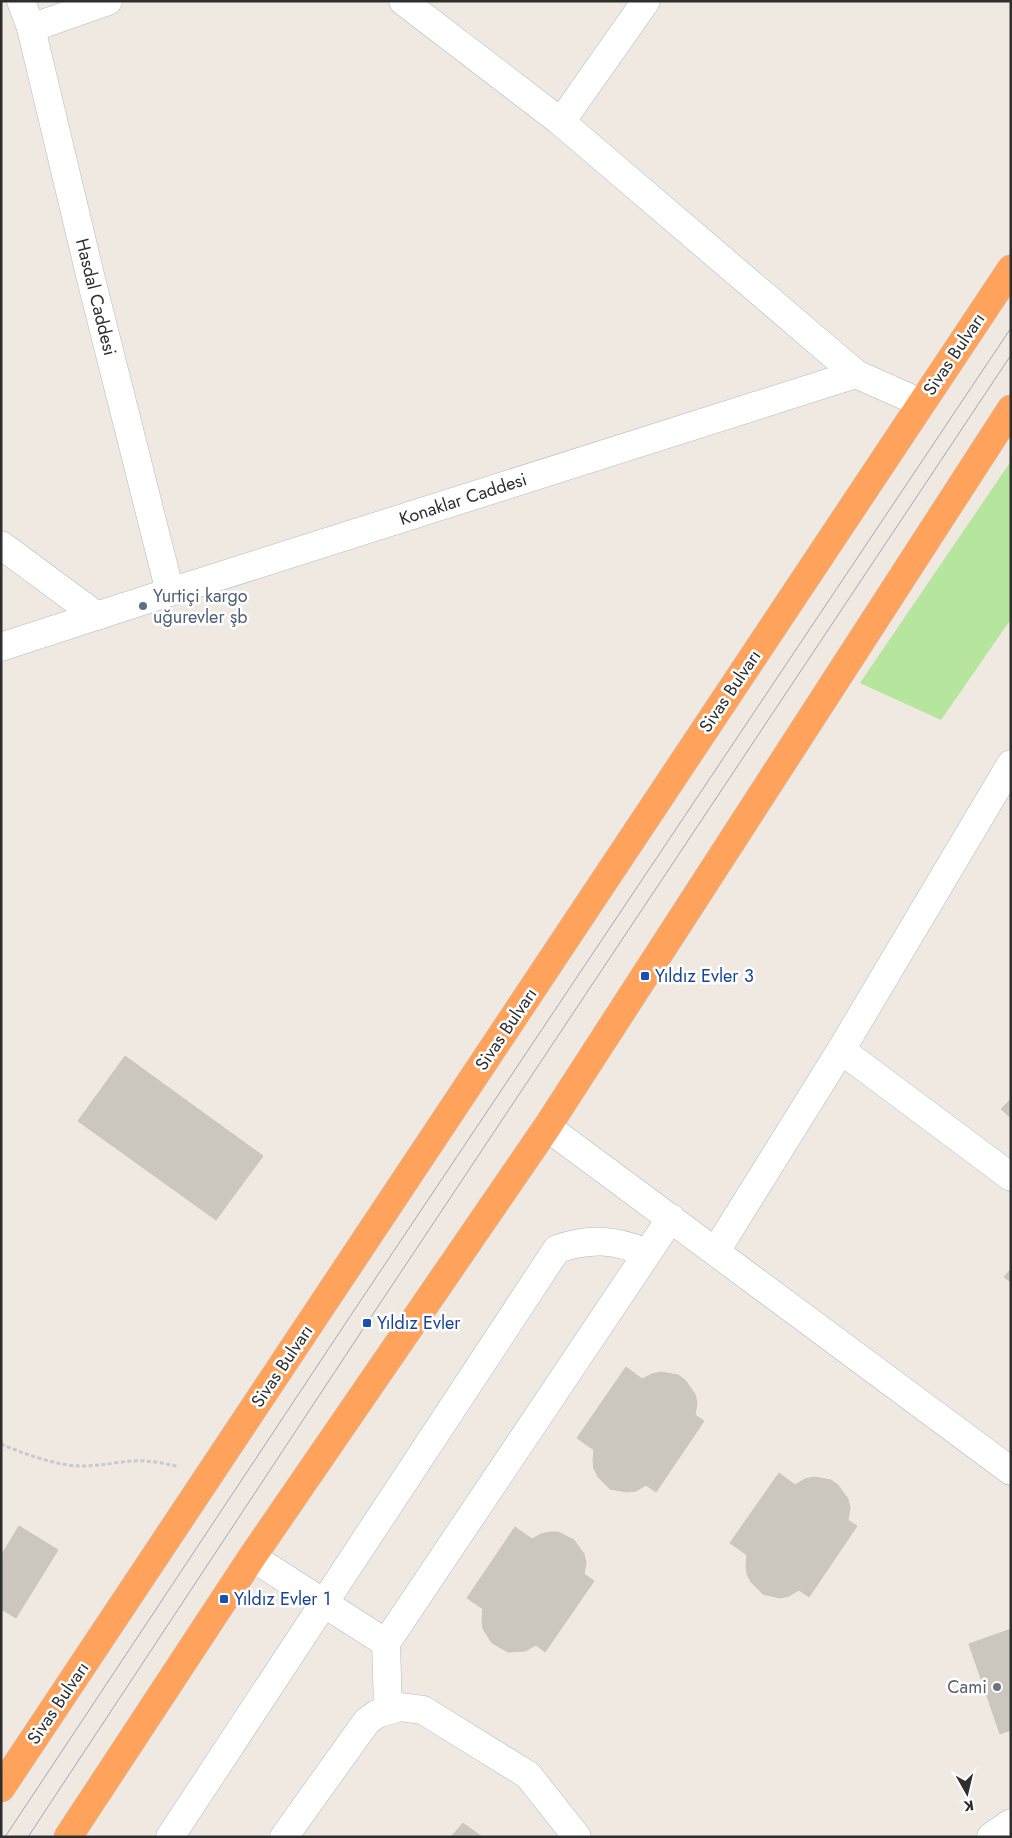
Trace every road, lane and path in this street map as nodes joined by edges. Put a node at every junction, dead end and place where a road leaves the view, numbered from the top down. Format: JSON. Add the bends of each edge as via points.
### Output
{"nodes":[{"id":1,"x":21,"y":1,"type":"edge"},
{"id":2,"x":108,"y":1,"type":"edge"},
{"id":3,"x":403,"y":1,"type":"edge"},
{"id":4,"x":646,"y":1,"type":"edge"},
{"id":5,"x":30,"y":28,"type":"junction"},
{"id":6,"x":561,"y":122,"type":"junction"},
{"id":7,"x":1011,"y":269,"type":"edge"},
{"id":8,"x":856,"y":374,"type":"junction"},
{"id":9,"x":921,"y":403,"type":"junction"},
{"id":10,"x":1011,"y":409,"type":"edge"},
{"id":11,"x":1,"y":544,"type":"edge"},
{"id":12,"x":170,"y":592,"type":"junction"},
{"id":13,"x":97,"y":616,"type":"junction"},
{"id":14,"x":1,"y":648,"type":"edge"},
{"id":15,"x":1011,"y":764,"type":"edge"},
{"id":16,"x":841,"y":1050,"type":"junction"},
{"id":17,"x":547,"y":1126,"type":"junction"},
{"id":18,"x":1011,"y":1177,"type":"edge"},
{"id":19,"x":671,"y":1218,"type":"junction"},
{"id":20,"x":716,"y":1251,"type":"junction"},
{"id":21,"x":647,"y":1254,"type":"junction"},
{"id":22,"x":1,"y":1444,"type":"edge"},
{"id":23,"x":1011,"y":1470,"type":"edge"},
{"id":24,"x":208,"y":1479,"type":"junction"},
{"id":25,"x":252,"y":1557,"type":"junction"},
{"id":26,"x":324,"y":1603,"type":"junction"},
{"id":27,"x":386,"y":1643,"type":"junction"},
{"id":28,"x":388,"y":1709,"type":"junction"},
{"id":29,"x":1,"y":1788,"type":"edge"},
{"id":30,"x":1011,"y":1823,"type":"edge"},
{"id":31,"x":68,"y":1837,"type":"edge"},
{"id":32,"x":170,"y":1837,"type":"edge"},
{"id":33,"x":284,"y":1837,"type":"edge"},
{"id":34,"x":577,"y":1837,"type":"edge"},
{"id":35,"x":991,"y":1837,"type":"edge"}],
"edges":[{"from":1,"to":5,"type":"street","name":"Hasdal Caddesi"},
{"from":2,"to":5,"type":"street"},
{"from":3,"to":6,"type":"street"},
{"from":4,"to":6,"type":"street"},
{"from":5,"to":12,"type":"street","name":"Hasdal Caddesi"},
{"from":6,"to":8,"type":"street"},
{"from":7,"to":9,"type":"highway","name":"Sivas Bulvarı"},
{"from":8,"to":9,"type":"street"},
{"from":8,"to":12,"type":"street","name":"Konaklar Caddesi"},
{"from":9,"to":24,"type":"highway","name":"Sivas Bulvarı"},
{"from":10,"to":17,"type":"highway"},
{"from":11,"to":13,"type":"street"},
{"from":12,"to":13,"type":"street","name":"Konaklar Caddesi"},
{"from":13,"to":14,"type":"street","name":"Konaklar Caddesi"},
{"from":15,"to":16,"type":"street"},
{"from":16,"to":18,"type":"street"},
{"from":16,"to":20,"type":"street"},
{"from":17,"to":19,"type":"street"},
{"from":17,"to":25,"type":"highway"},
{"from":19,"to":20,"type":"street"},
{"from":19,"to":21,"type":"street"},
{"from":20,"to":23,"type":"street"},
{"from":21,"to":26,"type":"street","via":[[629,1245],[609,1241],[588,1241],[557,1249]]},
{"from":21,"to":27,"type":"street"},
{"from":22,"to":24,"type":"path","via":[[76,1466],[147,1461],[168,1464]]},
{"from":24,"to":29,"type":"highway","name":"Sivas Bulvarı"},
{"from":25,"to":26,"type":"street"},
{"from":25,"to":31,"type":"highway"},
{"from":26,"to":27,"type":"street"},
{"from":26,"to":32,"type":"street"},
{"from":27,"to":28,"type":"street"},
{"from":28,"to":33,"type":"street","via":[[366,1721]]},
{"from":28,"to":34,"type":"street","via":[[423,1710],[528,1774]]},
{"from":30,"to":35,"type":"street"}]}
